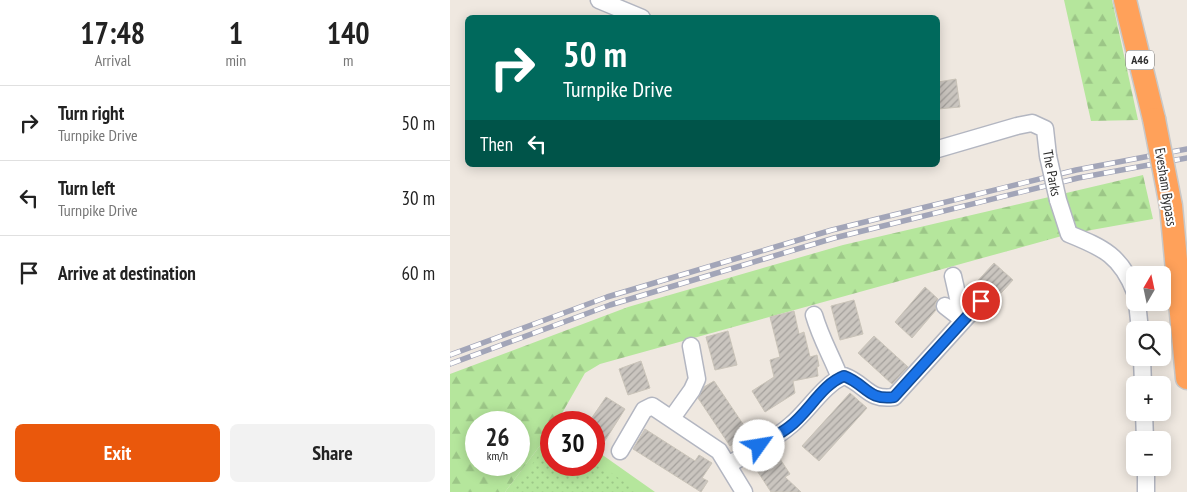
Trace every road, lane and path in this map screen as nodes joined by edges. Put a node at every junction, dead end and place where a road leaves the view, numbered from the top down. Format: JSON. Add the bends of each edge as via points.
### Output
{"nodes":[{"id":1,"x":599,"y":0,"type":"edge"},
{"id":2,"x":1125,"y":0,"type":"edge"},
{"id":3,"x":635,"y":15,"type":"edge"},
{"id":4,"x":940,"y":148,"type":"edge"},
{"id":5,"x":1126,"y":270,"type":"edge"},
{"id":6,"x":953,"y":276,"type":"dead end"},
{"id":7,"x":981,"y":301,"type":"dead end"},
{"id":8,"x":945,"y":306,"type":"dead end"},
{"id":9,"x":814,"y":314,"type":"dead end"},
{"id":10,"x":963,"y":320,"type":"junction"},
{"id":11,"x":691,"y":346,"type":"dead end"},
{"id":12,"x":840,"y":378,"type":"junction"},
{"id":13,"x":1187,"y":378,"type":"edge"},
{"id":14,"x":672,"y":418,"type":"junction"},
{"id":15,"x":620,"y":451,"type":"dead end"},
{"id":16,"x":728,"y":464,"type":"junction"},
{"id":17,"x":1146,"y":476,"type":"edge"},
{"id":18,"x":744,"y":492,"type":"edge"},
{"id":19,"x":1146,"y":492,"type":"edge"}],
"edges":[{"from":1,"to":3,"type":"street"},
{"from":2,"to":13,"type":"highway","name":"Evesham Bypass","number":"A46","bridge":true,"via":[[1171,206]]},
{"from":4,"to":5,"type":"street","name":"The Parks","bridge":true,"via":[[1032,123],[1045,129],[1058,200],[1069,234],[1110,254]]},
{"from":6,"to":10,"type":"street"},
{"from":7,"to":10,"type":"street"},
{"from":8,"to":10,"type":"street"},
{"from":9,"to":12,"type":"street","via":[[821,339]]},
{"from":10,"to":12,"type":"street","via":[[894,397],[881,399],[856,380]]},
{"from":11,"to":14,"type":"street","via":[[697,379]]},
{"from":12,"to":16,"type":"street","via":[[833,381],[789,427]]},
{"from":14,"to":15,"type":"street","via":[[652,406],[644,410]]},
{"from":14,"to":16,"type":"street","via":[[719,451]]},
{"from":16,"to":18,"type":"street"},
{"from":17,"to":19,"type":"street"}]}
